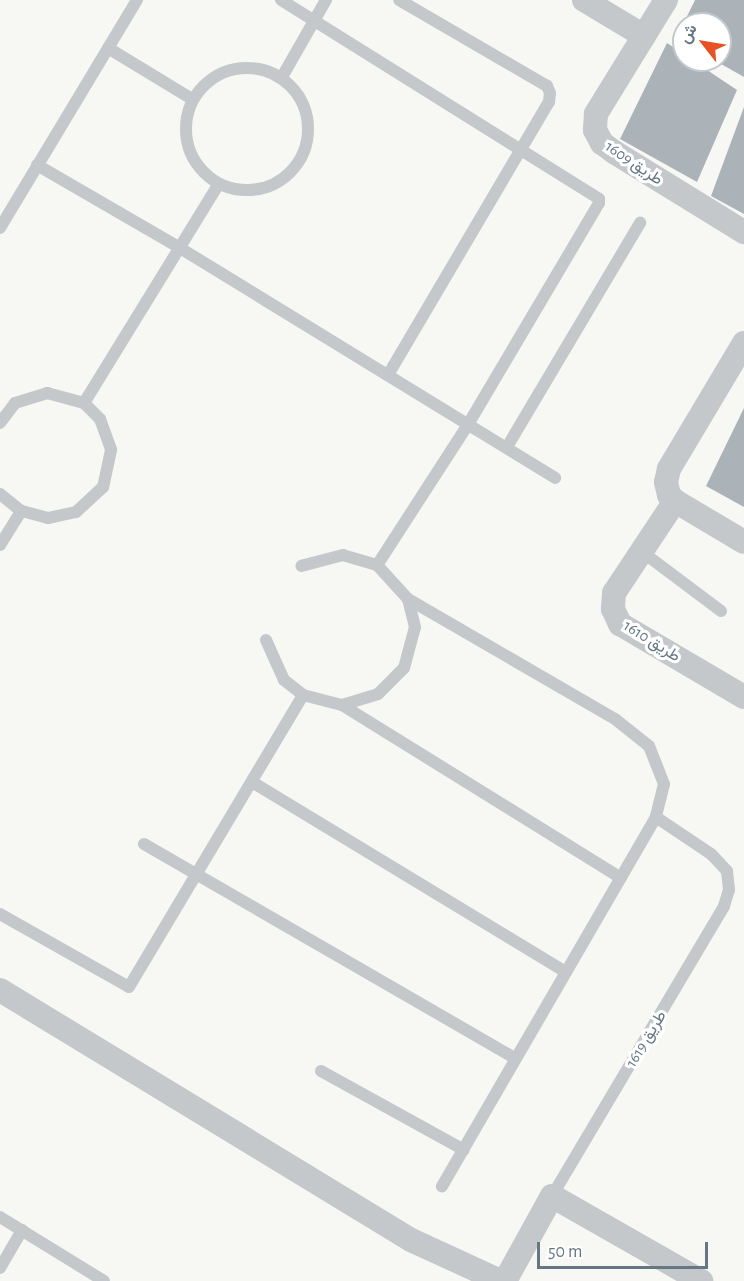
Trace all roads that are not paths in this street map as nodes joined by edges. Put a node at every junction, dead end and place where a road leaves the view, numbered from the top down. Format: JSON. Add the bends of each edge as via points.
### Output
{"nodes":[{"id":1,"x":137,"y":0,"type":"edge"},
{"id":2,"x":281,"y":0,"type":"edge"},
{"id":3,"x":326,"y":0,"type":"edge"},
{"id":4,"x":399,"y":0,"type":"edge"},
{"id":5,"x":584,"y":0,"type":"edge"},
{"id":6,"x":666,"y":0,"type":"edge"},
{"id":7,"x":314,"y":20,"type":"junction"},
{"id":8,"x":644,"y":36,"type":"junction"},
{"id":9,"x":108,"y":48,"type":"junction"},
{"id":10,"x":282,"y":77,"type":"junction"},
{"id":11,"x":192,"y":99,"type":"junction"},
{"id":12,"x":521,"y":148,"type":"junction"},
{"id":13,"x":37,"y":165,"type":"junction"},
{"id":14,"x":218,"y":185,"type":"junction"},
{"id":15,"x":640,"y":223,"type":"dead end"},
{"id":16,"x":0,"y":228,"type":"edge"},
{"id":17,"x":744,"y":232,"type":"edge"},
{"id":18,"x":180,"y":248,"type":"junction"},
{"id":19,"x":744,"y":343,"type":"edge"},
{"id":20,"x":388,"y":375,"type":"junction"},
{"id":21,"x":84,"y":403,"type":"junction"},
{"id":22,"x":0,"y":423,"type":"edge"},
{"id":23,"x":469,"y":423,"type":"junction"},
{"id":24,"x":507,"y":447,"type":"junction"},
{"id":25,"x":555,"y":478,"type":"dead end"},
{"id":26,"x":0,"y":494,"type":"edge"},
{"id":27,"x":675,"y":501,"type":"junction"},
{"id":28,"x":21,"y":511,"type":"junction"},
{"id":29,"x":744,"y":542,"type":"edge"},
{"id":30,"x":0,"y":545,"type":"edge"},
{"id":31,"x":641,"y":551,"type":"junction"},
{"id":32,"x":378,"y":565,"type":"junction"},
{"id":33,"x":301,"y":566,"type":"dead end"},
{"id":34,"x":408,"y":599,"type":"junction"},
{"id":35,"x":721,"y":611,"type":"dead end"},
{"id":36,"x":266,"y":640,"type":"dead end"},
{"id":37,"x":303,"y":695,"type":"junction"},
{"id":38,"x":744,"y":697,"type":"edge"},
{"id":39,"x":342,"y":705,"type":"junction"},
{"id":40,"x":252,"y":782,"type":"junction"},
{"id":41,"x":656,"y":817,"type":"junction"},
{"id":42,"x":144,"y":844,"type":"dead end"},
{"id":43,"x":198,"y":873,"type":"junction"},
{"id":44,"x":621,"y":878,"type":"junction"},
{"id":45,"x":0,"y":914,"type":"edge"},
{"id":46,"x":566,"y":972,"type":"junction"},
{"id":47,"x":0,"y":990,"type":"edge"},
{"id":48,"x":515,"y":1058,"type":"junction"},
{"id":49,"x":321,"y":1071,"type":"dead end"},
{"id":50,"x":464,"y":1150,"type":"junction"},
{"id":51,"x":442,"y":1186,"type":"dead end"},
{"id":52,"x":552,"y":1196,"type":"junction"},
{"id":53,"x":0,"y":1217,"type":"edge"},
{"id":54,"x":22,"y":1230,"type":"junction"},
{"id":55,"x":0,"y":1268,"type":"edge"},
{"id":56,"x":104,"y":1281,"type":"edge"},
{"id":57,"x":500,"y":1281,"type":"edge"},
{"id":58,"x":505,"y":1281,"type":"edge"},
{"id":59,"x":701,"y":1281,"type":"edge"}],
"edges":[{"from":1,"to":9,"type":"lane"},
{"from":2,"to":7,"type":"lane"},
{"from":3,"to":7,"type":"lane"},
{"from":4,"to":12,"type":"lane","via":[[547,86],[549,102]]},
{"from":5,"to":8,"type":"street"},
{"from":6,"to":8,"type":"street","name":"طريق 1609"},
{"from":7,"to":10,"type":"lane"},
{"from":7,"to":12,"type":"lane"},
{"from":8,"to":17,"type":"street","name":"طريق 1609","via":[[596,114],[595,130],[602,143]]},
{"from":9,"to":11,"type":"lane"},
{"from":9,"to":13,"type":"lane"},
{"from":10,"to":11,"type":"lane","via":[[245,67],[213,77]]},
{"from":10,"to":14,"type":"lane","via":[[297,92],[309,124],[301,161],[273,186],[246,192]]},
{"from":11,"to":14,"type":"lane","via":[[185,135],[197,166]]},
{"from":12,"to":20,"type":"lane"},
{"from":12,"to":23,"type":"lane","via":[[597,195],[599,203]]},
{"from":13,"to":16,"type":"lane"},
{"from":13,"to":18,"type":"lane"},
{"from":14,"to":18,"type":"lane"},
{"from":15,"to":24,"type":"lane"},
{"from":18,"to":20,"type":"lane"},
{"from":18,"to":21,"type":"lane"},
{"from":19,"to":27,"type":"street","via":[[669,469],[666,482]]},
{"from":20,"to":23,"type":"lane"},
{"from":21,"to":22,"type":"lane","via":[[47,393],[15,403]]},
{"from":21,"to":28,"type":"lane","via":[[100,419],[111,450],[103,487],[76,512],[48,518]]},
{"from":23,"to":24,"type":"lane"},
{"from":23,"to":32,"type":"lane"},
{"from":24,"to":25,"type":"lane"},
{"from":26,"to":28,"type":"lane"},
{"from":27,"to":29,"type":"street"},
{"from":27,"to":31,"type":"street","name":"طريق 1610"},
{"from":28,"to":30,"type":"lane"},
{"from":31,"to":35,"type":"lane"},
{"from":31,"to":38,"type":"street","name":"طريق 1610","via":[[614,593],[612,609],[620,624]]},
{"from":32,"to":33,"type":"lane","via":[[343,555]]},
{"from":32,"to":34,"type":"lane"},
{"from":34,"to":39,"type":"lane","via":[[415,627],[404,668],[378,694]]},
{"from":34,"to":41,"type":"lane","via":[[615,719],[649,746],[664,784]]},
{"from":36,"to":37,"type":"lane","via":[[284,680]]},
{"from":37,"to":39,"type":"lane"},
{"from":37,"to":40,"type":"lane"},
{"from":39,"to":44,"type":"lane"},
{"from":40,"to":43,"type":"lane"},
{"from":40,"to":46,"type":"lane"},
{"from":41,"to":44,"type":"lane"},
{"from":41,"to":52,"type":"lane","name":"طريق 1619","via":[[711,854],[727,871],[729,890],[724,906]]},
{"from":42,"to":43,"type":"lane"},
{"from":43,"to":45,"type":"lane","via":[[129,987]]},
{"from":43,"to":48,"type":"lane"},
{"from":44,"to":46,"type":"lane"},
{"from":46,"to":48,"type":"lane"},
{"from":47,"to":57,"type":"street","via":[[411,1240]]},
{"from":48,"to":50,"type":"lane"},
{"from":49,"to":50,"type":"lane"},
{"from":50,"to":51,"type":"lane"},
{"from":52,"to":58,"type":"street","name":"طريق 1619"},
{"from":52,"to":59,"type":"street"},
{"from":53,"to":54,"type":"lane"},
{"from":54,"to":55,"type":"lane"},
{"from":54,"to":56,"type":"lane"}]}
